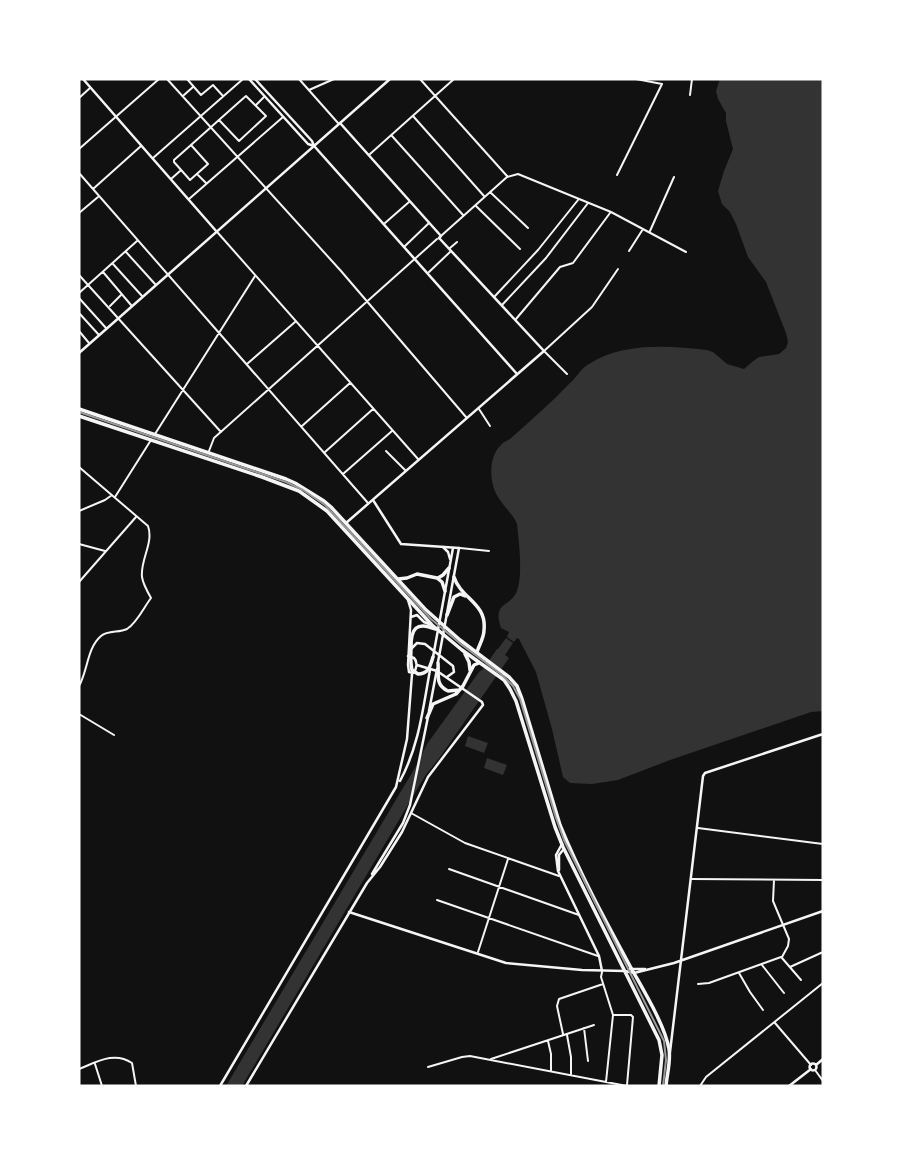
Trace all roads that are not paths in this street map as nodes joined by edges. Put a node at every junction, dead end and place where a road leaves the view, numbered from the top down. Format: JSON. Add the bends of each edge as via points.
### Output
{"nodes":[{"id":1,"x":83,"y":79,"type":"edge"},
{"id":2,"x":159,"y":79,"type":"edge"},
{"id":3,"x":167,"y":79,"type":"edge"},
{"id":4,"x":187,"y":79,"type":"edge"},
{"id":5,"x":243,"y":79,"type":"edge"},
{"id":6,"x":249,"y":79,"type":"edge"},
{"id":7,"x":255,"y":79,"type":"edge"},
{"id":8,"x":299,"y":79,"type":"edge"},
{"id":9,"x":334,"y":79,"type":"edge"},
{"id":10,"x":390,"y":79,"type":"edge"},
{"id":11,"x":420,"y":79,"type":"edge"},
{"id":12,"x":454,"y":79,"type":"edge"},
{"id":13,"x":636,"y":79,"type":"edge"},
{"id":14,"x":692,"y":79,"type":"edge"},
{"id":15,"x":194,"y":87,"type":"junction"},
{"id":16,"x":90,"y":88,"type":"junction"},
{"id":17,"x":309,"y":90,"type":"junction"},
{"id":18,"x":690,"y":95,"type":"dead end"},
{"id":19,"x":183,"y":96,"type":"junction"},
{"id":20,"x":265,"y":96,"type":"junction"},
{"id":21,"x":435,"y":96,"type":"junction"},
{"id":22,"x":223,"y":97,"type":"junction"},
{"id":23,"x":79,"y":98,"type":"edge"},
{"id":24,"x":256,"y":105,"type":"junction"},
{"id":25,"x":413,"y":116,"type":"junction"},
{"id":26,"x":116,"y":117,"type":"junction"},
{"id":27,"x":201,"y":117,"type":"junction"},
{"id":28,"x":284,"y":117,"type":"junction"},
{"id":29,"x":219,"y":120,"type":"junction"},
{"id":30,"x":340,"y":123,"type":"junction"},
{"id":31,"x":210,"y":128,"type":"junction"},
{"id":32,"x":391,"y":135,"type":"junction"},
{"id":33,"x":191,"y":145,"type":"junction"},
{"id":34,"x":141,"y":146,"type":"junction"},
{"id":35,"x":314,"y":146,"type":"junction"},
{"id":36,"x":79,"y":149,"type":"edge"},
{"id":37,"x":369,"y":155,"type":"junction"},
{"id":38,"x":237,"y":157,"type":"junction"},
{"id":39,"x":152,"y":158,"type":"junction"},
{"id":40,"x":181,"y":170,"type":"junction"},
{"id":41,"x":79,"y":173,"type":"edge"},
{"id":42,"x":197,"y":174,"type":"junction"},
{"id":43,"x":617,"y":175,"type":"dead end"},
{"id":44,"x":507,"y":177,"type":"junction"},
{"id":45,"x":674,"y":177,"type":"dead end"},
{"id":46,"x":171,"y":180,"type":"junction"},
{"id":47,"x":206,"y":184,"type":"junction"},
{"id":48,"x":93,"y":189,"type":"junction"},
{"id":49,"x":265,"y":189,"type":"junction"},
{"id":50,"x":490,"y":192,"type":"junction"},
{"id":51,"x":98,"y":196,"type":"junction"},
{"id":52,"x":485,"y":197,"type":"junction"},
{"id":53,"x":579,"y":199,"type":"junction"},
{"id":54,"x":188,"y":200,"type":"junction"},
{"id":55,"x":410,"y":201,"type":"junction"},
{"id":56,"x":588,"y":202,"type":"junction"},
{"id":57,"x":475,"y":205,"type":"junction"},
{"id":58,"x":611,"y":212,"type":"junction"},
{"id":59,"x":79,"y":213,"type":"edge"},
{"id":60,"x":463,"y":216,"type":"junction"},
{"id":61,"x":429,"y":223,"type":"junction"},
{"id":62,"x":384,"y":224,"type":"junction"},
{"id":63,"x":528,"y":228,"type":"dead end"},
{"id":64,"x":643,"y":229,"type":"junction"},
{"id":65,"x":217,"y":232,"type":"junction"},
{"id":66,"x":650,"y":232,"type":"junction"},
{"id":67,"x":440,"y":237,"type":"junction"},
{"id":68,"x":138,"y":240,"type":"junction"},
{"id":69,"x":457,"y":242,"type":"dead end"},
{"id":70,"x":404,"y":246,"type":"junction"},
{"id":71,"x":520,"y":249,"type":"dead end"},
{"id":72,"x":450,"y":250,"type":"junction"},
{"id":73,"x":125,"y":251,"type":"junction"},
{"id":74,"x":629,"y":251,"type":"dead end"},
{"id":75,"x":686,"y":252,"type":"dead end"},
{"id":76,"x":415,"y":259,"type":"junction"},
{"id":77,"x":112,"y":263,"type":"junction"},
{"id":78,"x":618,"y":269,"type":"dead end"},
{"id":79,"x":102,"y":272,"type":"junction"},
{"id":80,"x":427,"y":273,"type":"junction"},
{"id":81,"x":168,"y":274,"type":"junction"},
{"id":82,"x":79,"y":275,"type":"edge"},
{"id":83,"x":256,"y":275,"type":"junction"},
{"id":84,"x":88,"y":285,"type":"junction"},
{"id":85,"x":156,"y":285,"type":"junction"},
{"id":86,"x":79,"y":293,"type":"edge"},
{"id":87,"x":122,"y":294,"type":"junction"},
{"id":88,"x":143,"y":297,"type":"junction"},
{"id":89,"x":494,"y":297,"type":"junction"},
{"id":90,"x":79,"y":298,"type":"edge"},
{"id":91,"x":368,"y":302,"type":"junction"},
{"id":92,"x":502,"y":305,"type":"junction"},
{"id":93,"x":132,"y":306,"type":"junction"},
{"id":94,"x":108,"y":307,"type":"junction"},
{"id":95,"x":79,"y":313,"type":"edge"},
{"id":96,"x":119,"y":318,"type":"junction"},
{"id":97,"x":515,"y":320,"type":"junction"},
{"id":98,"x":296,"y":321,"type":"junction"},
{"id":99,"x":107,"y":329,"type":"junction"},
{"id":100,"x":79,"y":331,"type":"edge"},
{"id":101,"x":219,"y":332,"type":"junction"},
{"id":102,"x":99,"y":335,"type":"junction"},
{"id":103,"x":90,"y":343,"type":"junction"},
{"id":104,"x":317,"y":346,"type":"junction"},
{"id":105,"x":544,"y":351,"type":"junction"},
{"id":106,"x":79,"y":353,"type":"edge"},
{"id":107,"x":247,"y":364,"type":"junction"},
{"id":108,"x":517,"y":374,"type":"junction"},
{"id":109,"x":567,"y":374,"type":"dead end"},
{"id":110,"x":350,"y":383,"type":"junction"},
{"id":111,"x":183,"y":390,"type":"junction"},
{"id":112,"x":269,"y":390,"type":"junction"},
{"id":113,"x":478,"y":408,"type":"junction"},
{"id":114,"x":79,"y":409,"type":"edge"},
{"id":115,"x":373,"y":409,"type":"junction"},
{"id":116,"x":79,"y":416,"type":"edge"},
{"id":117,"x":467,"y":418,"type":"junction"},
{"id":118,"x":490,"y":426,"type":"dead end"},
{"id":119,"x":301,"y":427,"type":"junction"},
{"id":120,"x":393,"y":430,"type":"junction"},
{"id":121,"x":221,"y":432,"type":"junction"},
{"id":122,"x":155,"y":434,"type":"junction"},
{"id":123,"x":151,"y":439,"type":"junction"},
{"id":124,"x":386,"y":451,"type":"dead end"},
{"id":125,"x":209,"y":452,"type":"junction"},
{"id":126,"x":324,"y":453,"type":"junction"},
{"id":127,"x":419,"y":460,"type":"junction"},
{"id":128,"x":79,"y":467,"type":"edge"},
{"id":129,"x":406,"y":471,"type":"junction"},
{"id":130,"x":342,"y":474,"type":"junction"},
{"id":131,"x":114,"y":495,"type":"junction"},
{"id":132,"x":373,"y":500,"type":"junction"},
{"id":133,"x":368,"y":504,"type":"junction"},
{"id":134,"x":79,"y":511,"type":"edge"},
{"id":135,"x":137,"y":516,"type":"junction"},
{"id":136,"x":346,"y":523,"type":"junction"},
{"id":137,"x":79,"y":544,"type":"edge"},
{"id":138,"x":443,"y":547,"type":"junction"},
{"id":139,"x":453,"y":548,"type":"junction"},
{"id":140,"x":459,"y":548,"type":"junction"},
{"id":141,"x":106,"y":551,"type":"junction"},
{"id":142,"x":489,"y":551,"type":"dead end"},
{"id":143,"x":450,"y":566,"type":"junction"},
{"id":144,"x":410,"y":577,"type":"junction"},
{"id":145,"x":454,"y":577,"type":"junction"},
{"id":146,"x":437,"y":578,"type":"junction"},
{"id":147,"x":397,"y":579,"type":"junction"},
{"id":148,"x":79,"y":582,"type":"edge"},
{"id":149,"x":408,"y":591,"type":"junction"},
{"id":150,"x":445,"y":591,"type":"junction"},
{"id":151,"x":467,"y":597,"type":"junction"},
{"id":152,"x":408,"y":600,"type":"junction"},
{"id":153,"x":447,"y":614,"type":"junction"},
{"id":154,"x":410,"y":620,"type":"junction"},
{"id":155,"x":432,"y":625,"type":"junction"},
{"id":156,"x":436,"y":629,"type":"junction"},
{"id":157,"x":480,"y":643,"type":"junction"},
{"id":158,"x":465,"y":644,"type":"junction"},
{"id":159,"x":411,"y":649,"type":"junction"},
{"id":160,"x":462,"y":650,"type":"junction"},
{"id":161,"x":478,"y":654,"type":"junction"},
{"id":162,"x":408,"y":656,"type":"junction"},
{"id":163,"x":433,"y":657,"type":"junction"},
{"id":164,"x":438,"y":663,"type":"junction"},
{"id":165,"x":481,"y":664,"type":"junction"},
{"id":166,"x":416,"y":665,"type":"junction"},
{"id":167,"x":470,"y":672,"type":"junction"},
{"id":168,"x":412,"y":674,"type":"junction"},
{"id":169,"x":446,"y":677,"type":"junction"},
{"id":170,"x":79,"y":686,"type":"edge"},
{"id":171,"x":463,"y":690,"type":"junction"},
{"id":172,"x":79,"y":714,"type":"edge"},
{"id":173,"x":427,"y":718,"type":"junction"},
{"id":174,"x":823,"y":734,"type":"edge"},
{"id":175,"x":114,"y":735,"type":"dead end"},
{"id":176,"x":396,"y":787,"type":"junction"},
{"id":177,"x":411,"y":813,"type":"junction"},
{"id":178,"x":697,"y":828,"type":"junction"},
{"id":179,"x":562,"y":844,"type":"junction"},
{"id":180,"x":823,"y":844,"type":"edge"},
{"id":181,"x":564,"y":850,"type":"junction"},
{"id":182,"x":508,"y":859,"type":"junction"},
{"id":183,"x":449,"y":869,"type":"dead end"},
{"id":184,"x":560,"y":876,"type":"junction"},
{"id":185,"x":691,"y":879,"type":"junction"},
{"id":186,"x":774,"y":880,"type":"junction"},
{"id":187,"x":823,"y":880,"type":"edge"},
{"id":188,"x":367,"y":883,"type":"junction"},
{"id":189,"x":499,"y":887,"type":"junction"},
{"id":190,"x":437,"y":900,"type":"dead end"},
{"id":191,"x":823,"y":911,"type":"edge"},
{"id":192,"x":349,"y":912,"type":"junction"},
{"id":193,"x":579,"y":915,"type":"junction"},
{"id":194,"x":489,"y":918,"type":"junction"},
{"id":195,"x":783,"y":925,"type":"junction"},
{"id":196,"x":823,"y":952,"type":"edge"},
{"id":197,"x":477,"y":953,"type":"junction"},
{"id":198,"x":599,"y":956,"type":"junction"},
{"id":199,"x":781,"y":957,"type":"junction"},
{"id":200,"x":681,"y":960,"type":"junction"},
{"id":201,"x":761,"y":964,"type":"junction"},
{"id":202,"x":790,"y":967,"type":"junction"},
{"id":203,"x":602,"y":971,"type":"junction"},
{"id":204,"x":625,"y":971,"type":"junction"},
{"id":205,"x":633,"y":971,"type":"junction"},
{"id":206,"x":739,"y":972,"type":"junction"},
{"id":207,"x":800,"y":980,"type":"dead end"},
{"id":208,"x":823,"y":983,"type":"edge"},
{"id":209,"x":604,"y":984,"type":"junction"},
{"id":210,"x":698,"y":984,"type":"dead end"},
{"id":211,"x":784,"y":993,"type":"dead end"},
{"id":212,"x":764,"y":1010,"type":"dead end"},
{"id":213,"x":613,"y":1015,"type":"junction"},
{"id":214,"x":775,"y":1022,"type":"junction"},
{"id":215,"x":594,"y":1025,"type":"dead end"},
{"id":216,"x":583,"y":1028,"type":"junction"},
{"id":217,"x":565,"y":1034,"type":"junction"},
{"id":218,"x":548,"y":1040,"type":"junction"},
{"id":219,"x":670,"y":1058,"type":"junction"},
{"id":220,"x":490,"y":1059,"type":"junction"},
{"id":221,"x":823,"y":1059,"type":"edge"},
{"id":222,"x":588,"y":1061,"type":"dead end"},
{"id":223,"x":94,"y":1063,"type":"junction"},
{"id":224,"x":428,"y":1067,"type":"dead end"},
{"id":225,"x":812,"y":1068,"type":"junction"},
{"id":226,"x":79,"y":1069,"type":"edge"},
{"id":227,"x":551,"y":1072,"type":"junction"},
{"id":228,"x":571,"y":1076,"type":"junction"},
{"id":229,"x":823,"y":1081,"type":"edge"},
{"id":230,"x":606,"y":1083,"type":"junction"},
{"id":231,"x":102,"y":1086,"type":"edge"},
{"id":232,"x":136,"y":1086,"type":"edge"},
{"id":233,"x":220,"y":1086,"type":"edge"},
{"id":234,"x":246,"y":1086,"type":"edge"},
{"id":235,"x":621,"y":1086,"type":"edge"},
{"id":236,"x":627,"y":1086,"type":"edge"},
{"id":237,"x":659,"y":1086,"type":"edge"},
{"id":238,"x":666,"y":1086,"type":"edge"},
{"id":239,"x":699,"y":1086,"type":"edge"},
{"id":240,"x":789,"y":1086,"type":"edge"}],
"edges":[{"from":1,"to":16,"type":"main road"},
{"from":2,"to":26,"type":"street"},
{"from":3,"to":19,"type":"street"},
{"from":4,"to":15,"type":"street"},
{"from":5,"to":22,"type":"street"},
{"from":6,"to":20,"type":"main road"},
{"from":7,"to":35,"type":"main road"},
{"from":8,"to":17,"type":"street"},
{"from":9,"to":17,"type":"street"},
{"from":10,"to":30,"type":"main road"},
{"from":11,"to":21,"type":"street"},
{"from":12,"to":21,"type":"street"},
{"from":13,"to":43,"type":"street","via":[[662,84]]},
{"from":14,"to":18,"type":"street"},
{"from":15,"to":19,"type":"street"},
{"from":15,"to":22,"type":"street","via":[[202,95],[213,85]]},
{"from":16,"to":23,"type":"street"},
{"from":16,"to":26,"type":"main road"},
{"from":17,"to":30,"type":"street"},
{"from":19,"to":27,"type":"street"},
{"from":20,"to":24,"type":"street"},
{"from":20,"to":28,"type":"main road"},
{"from":21,"to":25,"type":"street"},
{"from":21,"to":44,"type":"street"},
{"from":22,"to":27,"type":"street"},
{"from":24,"to":29,"type":"street","via":[[246,96]]},
{"from":24,"to":29,"type":"street","via":[[266,116],[239,141]]},
{"from":25,"to":32,"type":"street"},
{"from":25,"to":52,"type":"street"},
{"from":26,"to":34,"type":"main road"},
{"from":26,"to":36,"type":"street"},
{"from":27,"to":31,"type":"street"},
{"from":27,"to":39,"type":"street"},
{"from":28,"to":35,"type":"main road"},
{"from":28,"to":38,"type":"street"},
{"from":29,"to":31,"type":"street"},
{"from":30,"to":35,"type":"main road"},
{"from":30,"to":37,"type":"main road"},
{"from":31,"to":33,"type":"street"},
{"from":31,"to":38,"type":"street"},
{"from":32,"to":37,"type":"street"},
{"from":32,"to":60,"type":"street"},
{"from":33,"to":40,"type":"street","via":[[174,161]]},
{"from":33,"to":42,"type":"street","via":[[208,164]]},
{"from":34,"to":39,"type":"main road"},
{"from":34,"to":48,"type":"street"},
{"from":35,"to":49,"type":"main road"},
{"from":35,"to":62,"type":"main road"},
{"from":37,"to":55,"type":"main road"},
{"from":38,"to":47,"type":"street"},
{"from":38,"to":49,"type":"street"},
{"from":39,"to":46,"type":"main road"},
{"from":40,"to":42,"type":"street","via":[[190,180]]},
{"from":40,"to":46,"type":"street"},
{"from":41,"to":48,"type":"street"},
{"from":42,"to":47,"type":"street"},
{"from":44,"to":50,"type":"street"},
{"from":44,"to":53,"type":"street","via":[[523,176]]},
{"from":45,"to":66,"type":"street"},
{"from":46,"to":54,"type":"main road"},
{"from":47,"to":54,"type":"street"},
{"from":48,"to":51,"type":"street"},
{"from":49,"to":65,"type":"main road"},
{"from":49,"to":91,"type":"street"},
{"from":50,"to":52,"type":"street"},
{"from":50,"to":63,"type":"street"},
{"from":51,"to":59,"type":"street"},
{"from":51,"to":68,"type":"street"},
{"from":52,"to":57,"type":"street"},
{"from":53,"to":56,"type":"street"},
{"from":53,"to":89,"type":"street"},
{"from":54,"to":65,"type":"main road"},
{"from":55,"to":61,"type":"main road"},
{"from":55,"to":62,"type":"street"},
{"from":56,"to":58,"type":"street"},
{"from":56,"to":92,"type":"street","via":[[546,258]]},
{"from":57,"to":60,"type":"street"},
{"from":57,"to":71,"type":"street"},
{"from":58,"to":64,"type":"street"},
{"from":58,"to":97,"type":"street","via":[[573,263],[560,267]]},
{"from":60,"to":67,"type":"street"},
{"from":61,"to":67,"type":"main road"},
{"from":61,"to":70,"type":"street"},
{"from":62,"to":70,"type":"main road"},
{"from":64,"to":66,"type":"street"},
{"from":64,"to":74,"type":"street"},
{"from":65,"to":81,"type":"main road"},
{"from":65,"to":83,"type":"street"},
{"from":66,"to":75,"type":"street"},
{"from":67,"to":72,"type":"main road"},
{"from":67,"to":76,"type":"street"},
{"from":68,"to":73,"type":"street"},
{"from":68,"to":81,"type":"street"},
{"from":69,"to":72,"type":"street"},
{"from":70,"to":76,"type":"main road"},
{"from":72,"to":80,"type":"street"},
{"from":72,"to":89,"type":"main road"},
{"from":73,"to":77,"type":"street"},
{"from":73,"to":85,"type":"street"},
{"from":76,"to":80,"type":"main road"},
{"from":76,"to":91,"type":"street"},
{"from":77,"to":79,"type":"street"},
{"from":77,"to":88,"type":"street"},
{"from":78,"to":105,"type":"street","via":[[594,305]]},
{"from":79,"to":84,"type":"street"},
{"from":79,"to":87,"type":"street"},
{"from":80,"to":108,"type":"main road"},
{"from":81,"to":85,"type":"main road"},
{"from":81,"to":101,"type":"street"},
{"from":82,"to":84,"type":"street"},
{"from":83,"to":98,"type":"street"},
{"from":83,"to":101,"type":"street"},
{"from":84,"to":86,"type":"street"},
{"from":84,"to":94,"type":"street"},
{"from":85,"to":88,"type":"main road"},
{"from":87,"to":93,"type":"street"},
{"from":87,"to":94,"type":"street"},
{"from":88,"to":93,"type":"main road"},
{"from":89,"to":92,"type":"main road"},
{"from":90,"to":99,"type":"street"},
{"from":91,"to":104,"type":"street"},
{"from":91,"to":117,"type":"street"},
{"from":92,"to":97,"type":"main road"},
{"from":93,"to":96,"type":"main road"},
{"from":94,"to":96,"type":"street"},
{"from":95,"to":102,"type":"street"},
{"from":96,"to":99,"type":"main road"},
{"from":96,"to":111,"type":"street"},
{"from":97,"to":105,"type":"main road"},
{"from":98,"to":104,"type":"street"},
{"from":98,"to":107,"type":"street"},
{"from":99,"to":102,"type":"main road"},
{"from":100,"to":103,"type":"street"},
{"from":101,"to":107,"type":"street"},
{"from":101,"to":111,"type":"street"},
{"from":102,"to":103,"type":"main road"},
{"from":103,"to":106,"type":"main road"},
{"from":104,"to":110,"type":"street"},
{"from":104,"to":112,"type":"street"},
{"from":105,"to":108,"type":"main road"},
{"from":105,"to":109,"type":"street"},
{"from":107,"to":112,"type":"street"},
{"from":108,"to":113,"type":"main road"},
{"from":110,"to":115,"type":"street"},
{"from":110,"to":119,"type":"street"},
{"from":111,"to":121,"type":"street"},
{"from":111,"to":122,"type":"street"},
{"from":112,"to":119,"type":"street"},
{"from":112,"to":121,"type":"street"},
{"from":113,"to":117,"type":"main road"},
{"from":113,"to":118,"type":"street"},
{"from":114,"to":122,"type":"main road"},
{"from":115,"to":120,"type":"street"},
{"from":115,"to":126,"type":"street"},
{"from":116,"to":123,"type":"main road"},
{"from":117,"to":127,"type":"main road"},
{"from":119,"to":126,"type":"street"},
{"from":120,"to":127,"type":"street"},
{"from":120,"to":130,"type":"street"},
{"from":121,"to":125,"type":"street"},
{"from":122,"to":125,"type":"main road"},
{"from":123,"to":131,"type":"street"},
{"from":123,"to":152,"type":"main road","via":[[306,495],[337,521]]},
{"from":124,"to":129,"type":"street"},
{"from":125,"to":136,"type":"main road","via":[[295,483],[324,500]]},
{"from":126,"to":130,"type":"street"},
{"from":127,"to":129,"type":"main road"},
{"from":128,"to":131,"type":"street"},
{"from":129,"to":132,"type":"main road"},
{"from":130,"to":133,"type":"street"},
{"from":131,"to":134,"type":"street"},
{"from":131,"to":135,"type":"street"},
{"from":132,"to":133,"type":"main road"},
{"from":132,"to":138,"type":"main road","via":[[401,544]]},
{"from":133,"to":136,"type":"main road"},
{"from":135,"to":141,"type":"street"},
{"from":135,"to":170,"type":"street","via":[[150,531],[142,574],[151,598],[129,628],[101,635]]},
{"from":136,"to":147,"type":"main road"},
{"from":137,"to":141,"type":"street"},
{"from":138,"to":139,"type":"main road"},
{"from":138,"to":143,"type":"main road"},
{"from":139,"to":140,"type":"main road"},
{"from":139,"to":143,"type":"main road"},
{"from":140,"to":142,"type":"street"},
{"from":140,"to":145,"type":"main road"},
{"from":141,"to":148,"type":"street"},
{"from":143,"to":146,"type":"main road"},
{"from":143,"to":150,"type":"main road"},
{"from":144,"to":146,"type":"main road"},
{"from":144,"to":147,"type":"main road"},
{"from":144,"to":149,"type":"main road"},
{"from":145,"to":151,"type":"main road"},
{"from":145,"to":153,"type":"main road"},
{"from":146,"to":150,"type":"main road"},
{"from":147,"to":149,"type":"main road"},
{"from":149,"to":158,"type":"main road"},
{"from":150,"to":163,"type":"main road"},
{"from":151,"to":153,"type":"main road","via":[[454,597]]},
{"from":151,"to":157,"type":"main road","via":[[484,617]]},
{"from":152,"to":154,"type":"main road"},
{"from":152,"to":155,"type":"main road"},
{"from":153,"to":164,"type":"main road"},
{"from":154,"to":155,"type":"main road","via":[[416,615]]},
{"from":154,"to":162,"type":"main road"},
{"from":155,"to":156,"type":"main road"},
{"from":156,"to":159,"type":"main road","via":[[417,628]]},
{"from":156,"to":160,"type":"main road"},
{"from":157,"to":158,"type":"main road"},
{"from":157,"to":161,"type":"main road"},
{"from":158,"to":161,"type":"main road"},
{"from":159,"to":163,"type":"main road","via":[[411,668],[416,673],[427,671]]},
{"from":159,"to":169,"type":"main road","via":[[420,642],[429,647],[454,668]]},
{"from":160,"to":165,"type":"main road"},
{"from":160,"to":167,"type":"main road"},
{"from":161,"to":205,"type":"main road","via":[[514,682],[521,695],[560,825]]},
{"from":162,"to":166,"type":"main road"},
{"from":162,"to":168,"type":"main road"},
{"from":163,"to":176,"type":"main road","via":[[414,748]]},
{"from":164,"to":171,"type":"main road","via":[[440,686],[450,692]]},
{"from":164,"to":173,"type":"main road"},
{"from":165,"to":167,"type":"main road","via":[[475,664]]},
{"from":165,"to":179,"type":"main road","via":[[509,686],[516,701]]},
{"from":166,"to":168,"type":"main road"},
{"from":166,"to":169,"type":"main road"},
{"from":167,"to":171,"type":"main road"},
{"from":168,"to":176,"type":"main road","via":[[407,739]]},
{"from":169,"to":171,"type":"main road"},
{"from":171,"to":173,"type":"main road","via":[[434,702]]},
{"from":171,"to":177,"type":"main road","via":[[483,705],[426,780]]},
{"from":172,"to":175,"type":"street"},
{"from":173,"to":188,"type":"main road","via":[[412,800]]},
{"from":174,"to":178,"type":"main road","via":[[705,773]]},
{"from":176,"to":233,"type":"main road"},
{"from":177,"to":182,"type":"street","via":[[460,841]]},
{"from":177,"to":188,"type":"main road"},
{"from":178,"to":180,"type":"street"},
{"from":178,"to":185,"type":"main road"},
{"from":179,"to":181,"type":"main road"},
{"from":179,"to":184,"type":"main road","via":[[556,860]]},
{"from":181,"to":184,"type":"main road","via":[[559,857]]},
{"from":181,"to":204,"type":"main road"},
{"from":182,"to":184,"type":"street"},
{"from":182,"to":189,"type":"street"},
{"from":183,"to":189,"type":"street"},
{"from":184,"to":193,"type":"main road"},
{"from":185,"to":186,"type":"street"},
{"from":185,"to":200,"type":"main road"},
{"from":186,"to":187,"type":"street"},
{"from":186,"to":195,"type":"street","via":[[773,901]]},
{"from":188,"to":192,"type":"main road"},
{"from":189,"to":193,"type":"street"},
{"from":189,"to":194,"type":"street"},
{"from":190,"to":194,"type":"street"},
{"from":191,"to":195,"type":"main road"},
{"from":192,"to":197,"type":"main road"},
{"from":192,"to":234,"type":"main road"},
{"from":193,"to":198,"type":"main road"},
{"from":194,"to":197,"type":"street"},
{"from":194,"to":198,"type":"street"},
{"from":195,"to":199,"type":"street","via":[[790,942]]},
{"from":195,"to":200,"type":"main road"},
{"from":196,"to":202,"type":"street"},
{"from":197,"to":203,"type":"main road","via":[[513,964]]},
{"from":198,"to":203,"type":"main road"},
{"from":199,"to":201,"type":"street"},
{"from":199,"to":202,"type":"street"},
{"from":200,"to":205,"type":"main road"},
{"from":200,"to":219,"type":"main road"},
{"from":201,"to":206,"type":"street"},
{"from":201,"to":211,"type":"street"},
{"from":202,"to":207,"type":"street"},
{"from":203,"to":204,"type":"main road"},
{"from":203,"to":209,"type":"street"},
{"from":204,"to":205,"type":"main road"},
{"from":204,"to":237,"type":"main road","via":[[662,1047]]},
{"from":205,"to":219,"type":"main road","via":[[664,1033]]},
{"from":206,"to":210,"type":"street"},
{"from":206,"to":212,"type":"street"},
{"from":208,"to":214,"type":"street"},
{"from":209,"to":213,"type":"street"},
{"from":209,"to":217,"type":"street","via":[[559,999]]},
{"from":213,"to":230,"type":"street"},
{"from":213,"to":236,"type":"street","via":[[633,1017]]},
{"from":214,"to":225,"type":"street"},
{"from":214,"to":239,"type":"street"},
{"from":215,"to":216,"type":"street"},
{"from":216,"to":217,"type":"street"},
{"from":216,"to":222,"type":"street"},
{"from":217,"to":218,"type":"street"},
{"from":217,"to":228,"type":"street","via":[[571,1049]]},
{"from":218,"to":220,"type":"street"},
{"from":218,"to":227,"type":"street"},
{"from":219,"to":238,"type":"main road"},
{"from":220,"to":224,"type":"street","via":[[466,1056]]},
{"from":220,"to":227,"type":"street"},
{"from":221,"to":225,"type":"main road"},
{"from":223,"to":226,"type":"street"},
{"from":223,"to":231,"type":"street"},
{"from":223,"to":232,"type":"street","via":[[108,1058],[128,1060]]},
{"from":225,"to":229,"type":"street"},
{"from":225,"to":240,"type":"main road"},
{"from":227,"to":228,"type":"street"},
{"from":228,"to":230,"type":"street"},
{"from":230,"to":235,"type":"street"},
{"from":235,"to":236,"type":"street"}]}
